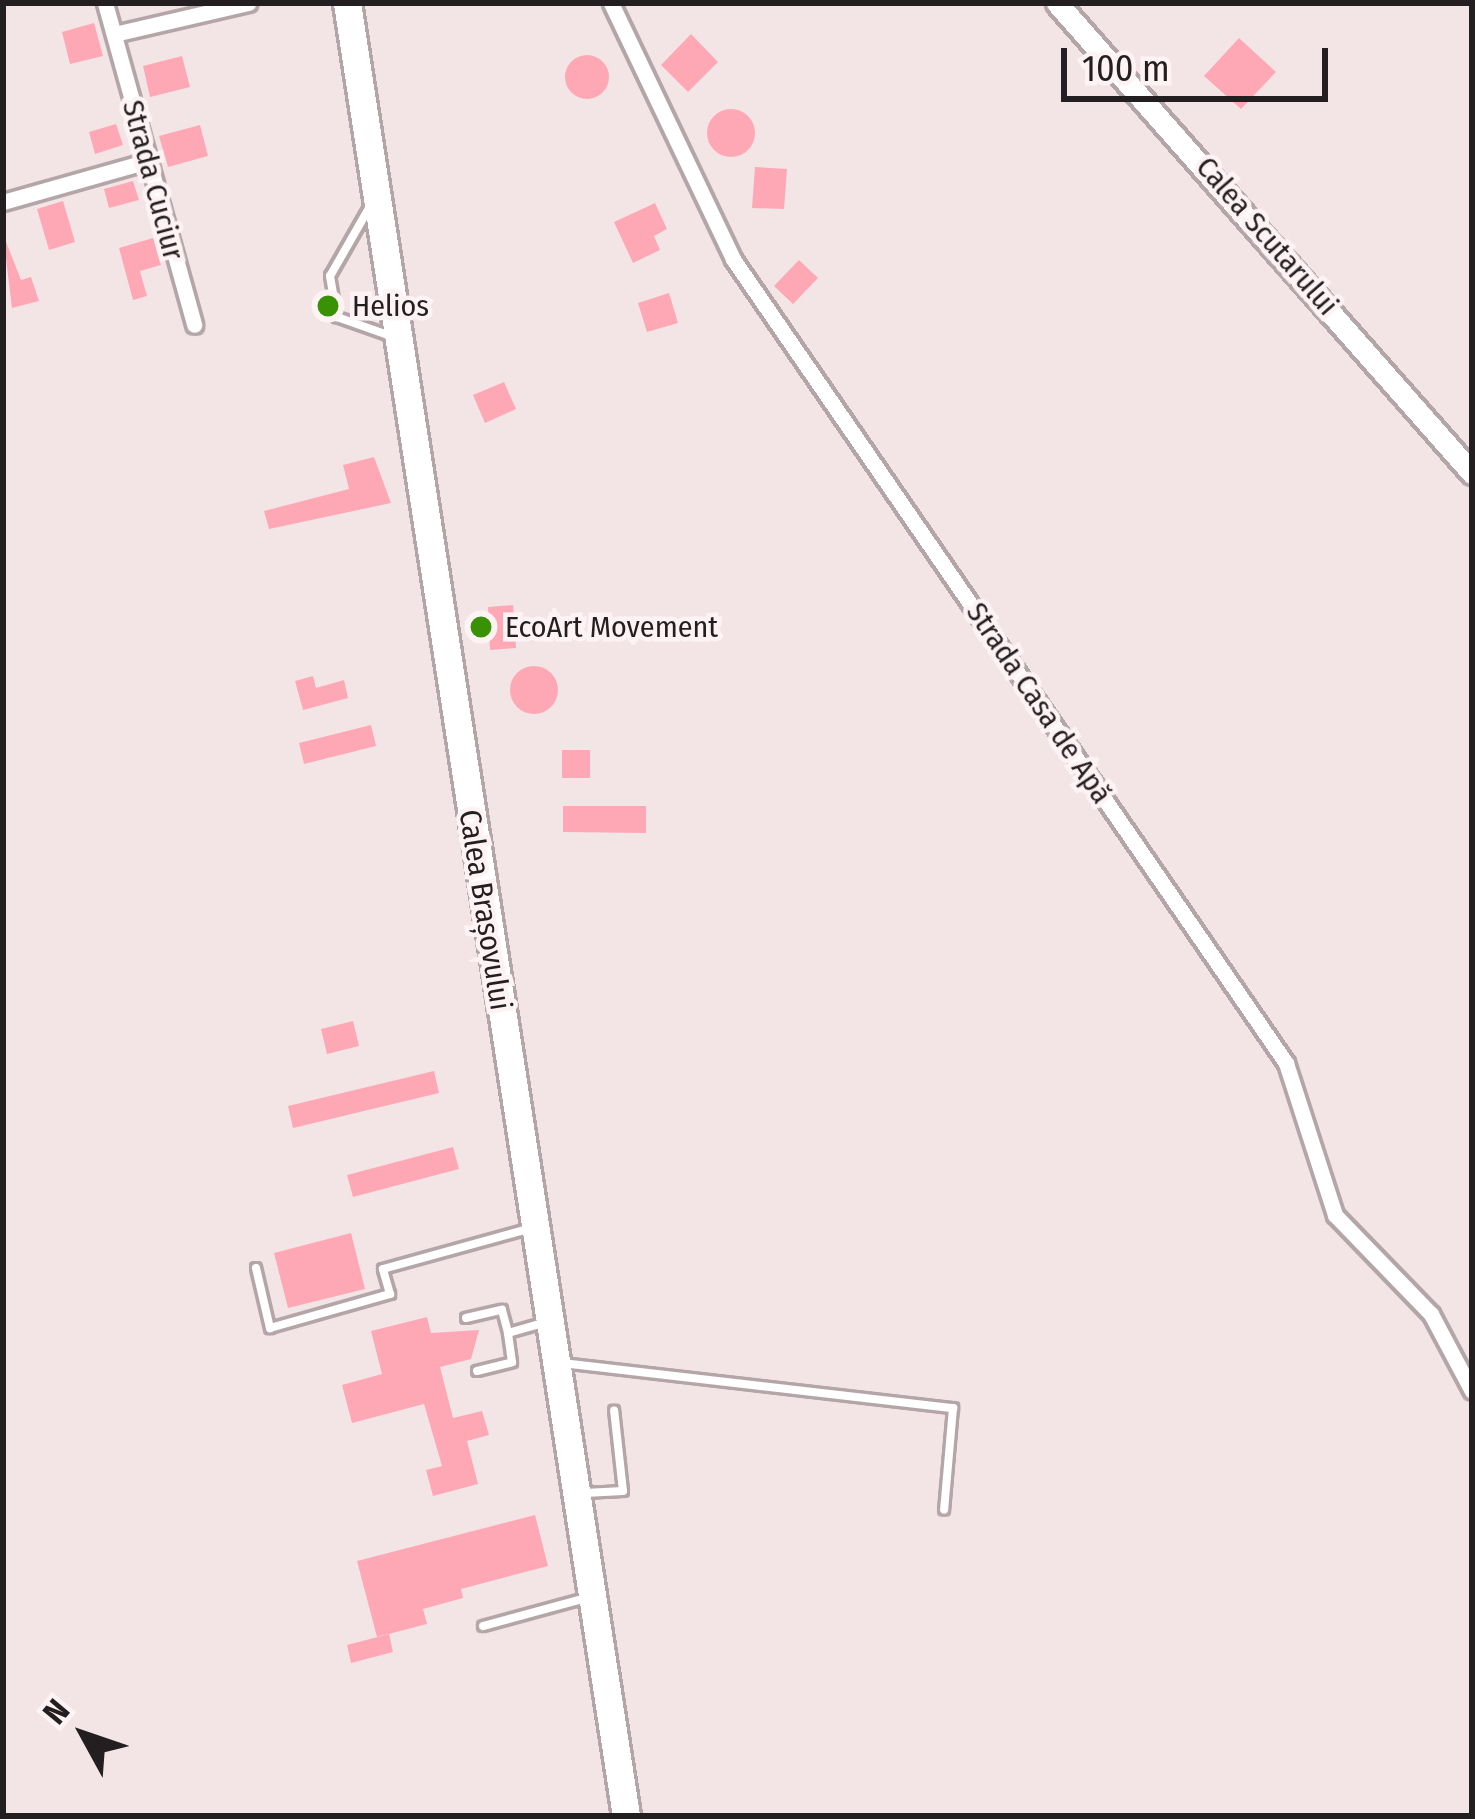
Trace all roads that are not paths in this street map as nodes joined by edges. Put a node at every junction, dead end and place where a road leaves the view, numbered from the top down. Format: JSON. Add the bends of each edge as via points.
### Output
{"nodes":[{"id":1,"x":105,"y":3,"type":"edge"},
{"id":2,"x":248,"y":3,"type":"edge"},
{"id":3,"x":347,"y":3,"type":"edge"},
{"id":4,"x":611,"y":3,"type":"edge"},
{"id":5,"x":1057,"y":3,"type":"edge"},
{"id":6,"x":114,"y":34,"type":"junction"},
{"id":7,"x":148,"y":161,"type":"junction"},
{"id":8,"x":376,"y":196,"type":"junction"},
{"id":9,"x":3,"y":202,"type":"edge"},
{"id":10,"x":194,"y":325,"type":"dead end"},
{"id":11,"x":397,"y":338,"type":"junction"},
{"id":12,"x":1472,"y":473,"type":"edge"},
{"id":13,"x":536,"y":1227,"type":"junction"},
{"id":14,"x":256,"y":1268,"type":"dead end"},
{"id":15,"x":466,"y":1318,"type":"dead end"},
{"id":16,"x":550,"y":1321,"type":"junction"},
{"id":17,"x":508,"y":1333,"type":"junction"},
{"id":18,"x":557,"y":1363,"type":"junction"},
{"id":19,"x":477,"y":1371,"type":"dead end"},
{"id":20,"x":1472,"y":1391,"type":"edge"},
{"id":21,"x":614,"y":1410,"type":"dead end"},
{"id":22,"x":577,"y":1493,"type":"junction"},
{"id":23,"x":944,"y":1510,"type":"dead end"},
{"id":24,"x":593,"y":1596,"type":"junction"},
{"id":25,"x":483,"y":1626,"type":"dead end"},
{"id":26,"x":626,"y":1816,"type":"edge"}],
"edges":[{"from":1,"to":6,"type":"street","name":"Strada Cuciur"},
{"from":2,"to":6,"type":"street"},
{"from":3,"to":8,"type":"highway","name":"Calea Brașovului"},
{"from":4,"to":20,"type":"street","name":"Strada Casa de Apă","via":[[734,259],[1286,1063],[1335,1215],[1431,1314]]},
{"from":5,"to":12,"type":"main road","name":"Calea Scutarului"},
{"from":6,"to":7,"type":"street","name":"Strada Cuciur"},
{"from":7,"to":9,"type":"street"},
{"from":7,"to":10,"type":"street","name":"Strada Cuciur"},
{"from":8,"to":11,"type":"highway","name":"Calea Brașovului"},
{"from":8,"to":11,"type":"lane","via":[[330,276],[337,317]]},
{"from":11,"to":13,"type":"highway","name":"Calea Brașovului"},
{"from":13,"to":14,"type":"lane","via":[[383,1269],[390,1294],[270,1328]]},
{"from":13,"to":16,"type":"highway","name":"Calea Brașovului"},
{"from":15,"to":17,"type":"lane","via":[[502,1310]]},
{"from":16,"to":17,"type":"lane"},
{"from":16,"to":18,"type":"highway","name":"Calea Brașovului"},
{"from":17,"to":19,"type":"lane","via":[[512,1362]]},
{"from":18,"to":22,"type":"highway","name":"Calea Brașovului"},
{"from":18,"to":23,"type":"lane","via":[[953,1408]]},
{"from":21,"to":22,"type":"lane","via":[[623,1491]]},
{"from":22,"to":24,"type":"highway","name":"Calea Brașovului"},
{"from":24,"to":25,"type":"lane"},
{"from":24,"to":26,"type":"highway","name":"Calea Brașovului"}]}
